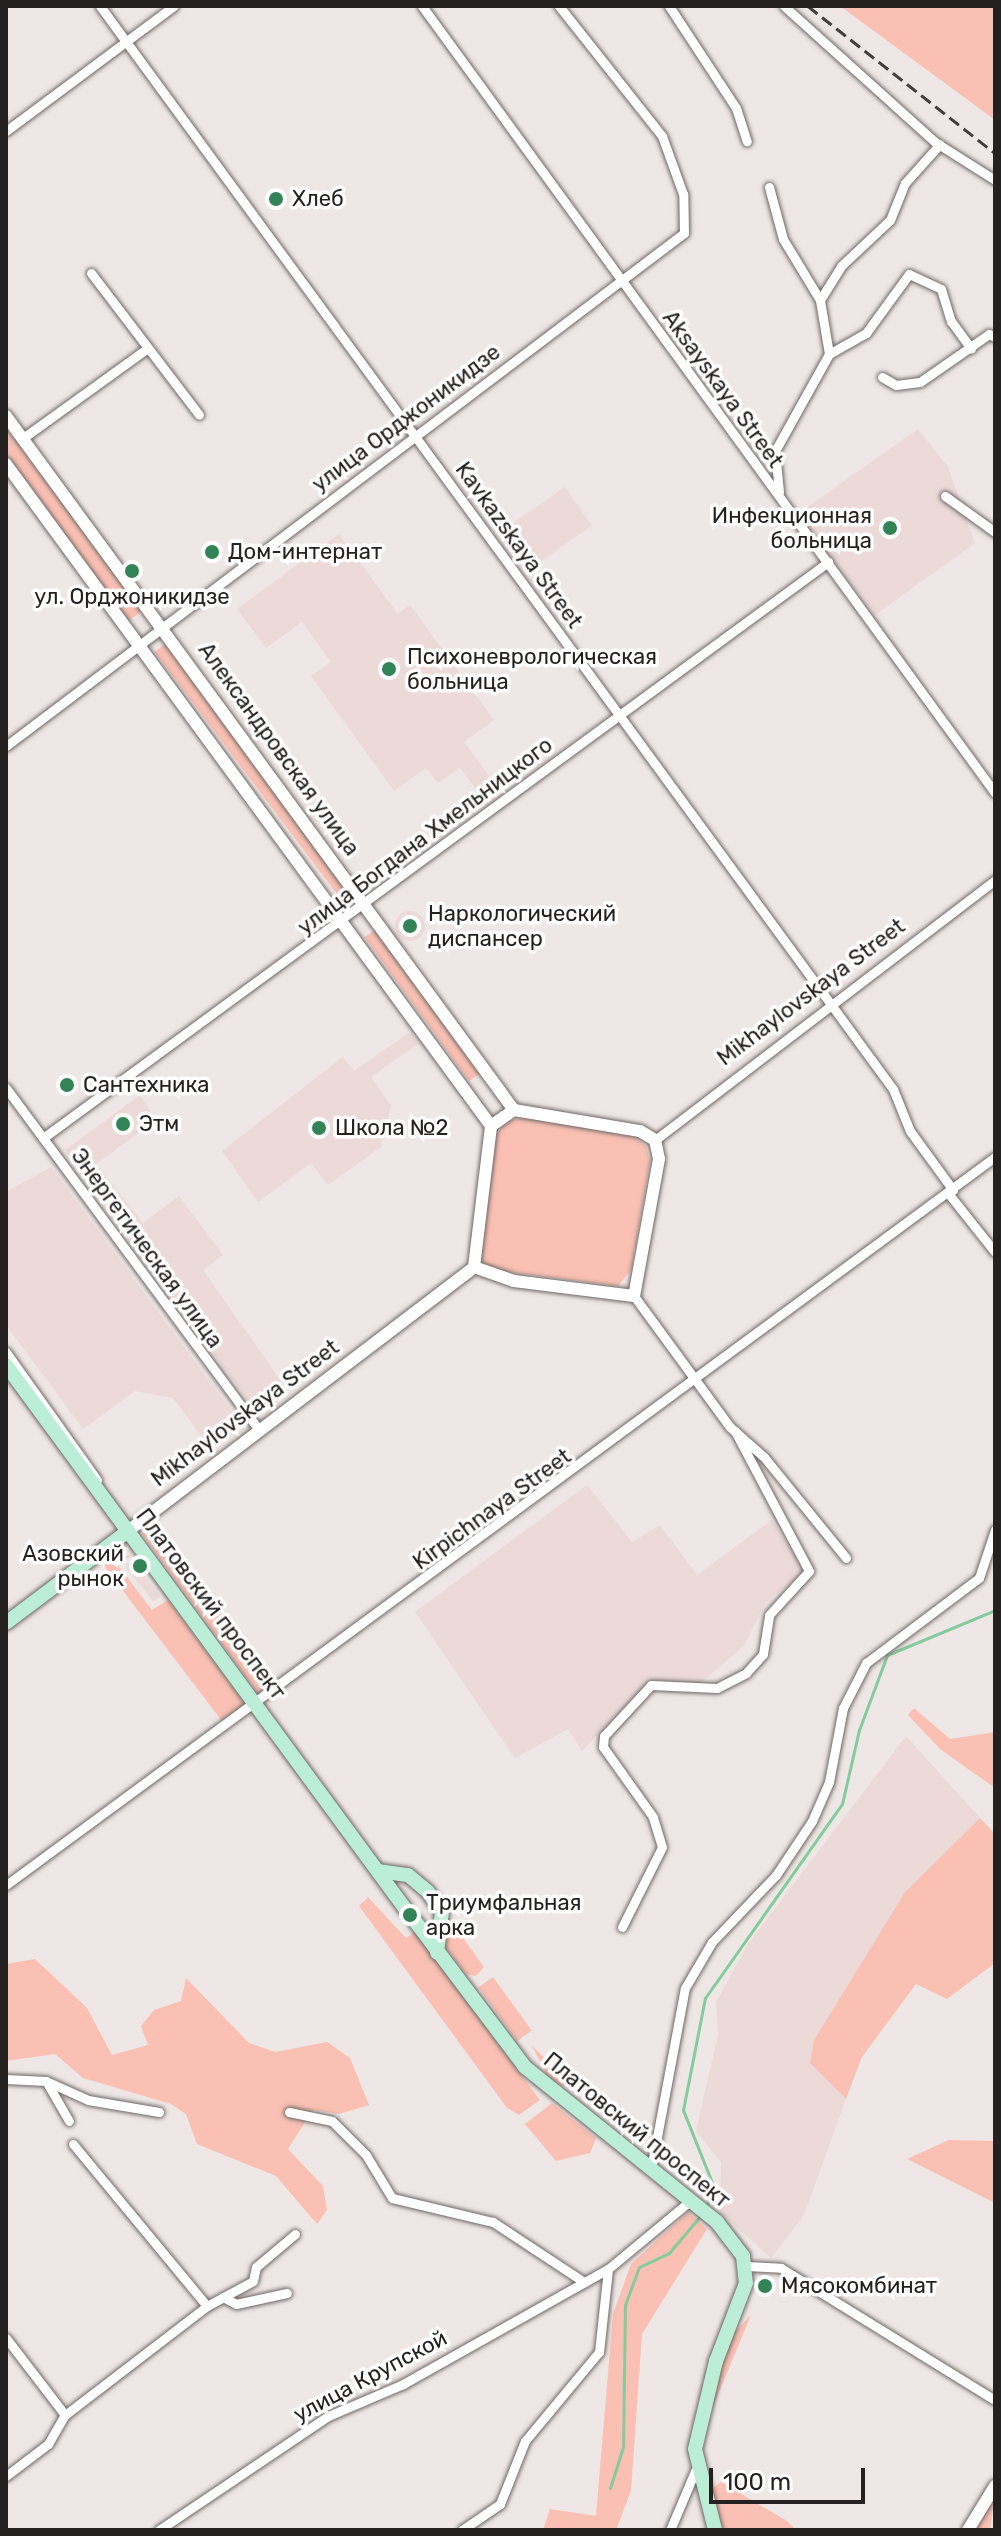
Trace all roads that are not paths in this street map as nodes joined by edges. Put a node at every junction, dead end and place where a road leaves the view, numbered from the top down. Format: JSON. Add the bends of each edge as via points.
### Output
{"nodes":[{"id":1,"x":100,"y":6,"type":"edge"},
{"id":2,"x":174,"y":6,"type":"edge"},
{"id":3,"x":422,"y":6,"type":"edge"},
{"id":4,"x":559,"y":6,"type":"edge"},
{"id":5,"x":669,"y":6,"type":"edge"},
{"id":6,"x":784,"y":6,"type":"edge"},
{"id":7,"x":126,"y":41,"type":"junction"},
{"id":8,"x":6,"y":131,"type":"edge"},
{"id":9,"x":747,"y":141,"type":"dead end"},
{"id":10,"x":940,"y":144,"type":"junction"},
{"id":11,"x":995,"y":180,"type":"edge"},
{"id":12,"x":769,"y":187,"type":"dead end"},
{"id":13,"x":91,"y":273,"type":"dead end"},
{"id":14,"x":624,"y":282,"type":"junction"},
{"id":15,"x":820,"y":300,"type":"junction"},
{"id":16,"x":995,"y":337,"type":"edge"},
{"id":17,"x":148,"y":348,"type":"junction"},
{"id":18,"x":971,"y":349,"type":"junction"},
{"id":19,"x":829,"y":354,"type":"junction"},
{"id":20,"x":882,"y":377,"type":"dead end"},
{"id":21,"x":199,"y":415,"type":"dead end"},
{"id":22,"x":6,"y":416,"type":"edge"},
{"id":23,"x":414,"y":432,"type":"junction"},
{"id":24,"x":23,"y":438,"type":"junction"},
{"id":25,"x":6,"y":464,"type":"edge"},
{"id":26,"x":945,"y":496,"type":"dead end"},
{"id":27,"x":780,"y":499,"type":"junction"},
{"id":28,"x":995,"y":532,"type":"edge"},
{"id":29,"x":828,"y":562,"type":"junction"},
{"id":30,"x":164,"y":625,"type":"junction"},
{"id":31,"x":140,"y":643,"type":"junction"},
{"id":32,"x":619,"y":713,"type":"junction"},
{"id":33,"x":6,"y":746,"type":"edge"},
{"id":34,"x":995,"y":793,"type":"edge"},
{"id":35,"x":995,"y":880,"type":"edge"},
{"id":36,"x":367,"y":904,"type":"junction"},
{"id":37,"x":346,"y":919,"type":"junction"},
{"id":38,"x":827,"y":1007,"type":"junction"},
{"id":39,"x":6,"y":1088,"type":"edge"},
{"id":40,"x":514,"y":1110,"type":"junction"},
{"id":41,"x":491,"y":1126,"type":"junction"},
{"id":42,"x":43,"y":1138,"type":"junction"},
{"id":43,"x":655,"y":1140,"type":"junction"},
{"id":44,"x":995,"y":1157,"type":"edge"},
{"id":45,"x":951,"y":1191,"type":"junction"},
{"id":46,"x":995,"y":1252,"type":"edge"},
{"id":47,"x":474,"y":1267,"type":"junction"},
{"id":48,"x":634,"y":1296,"type":"junction"},
{"id":49,"x":6,"y":1352,"type":"edge"},
{"id":50,"x":6,"y":1365,"type":"edge"},
{"id":51,"x":697,"y":1380,"type":"junction"},
{"id":52,"x":259,"y":1430,"type":"junction"},
{"id":53,"x":735,"y":1431,"type":"junction"},
{"id":54,"x":995,"y":1530,"type":"edge"},
{"id":55,"x":128,"y":1531,"type":"junction"},
{"id":56,"x":846,"y":1558,"type":"dead end"},
{"id":57,"x":6,"y":1623,"type":"edge"},
{"id":58,"x":258,"y":1704,"type":"junction"},
{"id":59,"x":378,"y":1871,"type":"junction"},
{"id":60,"x":6,"y":1885,"type":"edge"},
{"id":61,"x":622,"y":1927,"type":"dead end"},
{"id":62,"x":437,"y":1953,"type":"junction"},
{"id":63,"x":6,"y":2079,"type":"edge"},
{"id":64,"x":46,"y":2081,"type":"junction"},
{"id":65,"x":159,"y":2112,"type":"dead end"},
{"id":66,"x":289,"y":2112,"type":"dead end"},
{"id":67,"x":69,"y":2121,"type":"dead end"},
{"id":68,"x":73,"y":2144,"type":"dead end"},
{"id":69,"x":651,"y":2169,"type":"junction"},
{"id":70,"x":691,"y":2200,"type":"junction"},
{"id":71,"x":295,"y":2234,"type":"dead end"},
{"id":72,"x":746,"y":2266,"type":"junction"},
{"id":73,"x":608,"y":2269,"type":"junction"},
{"id":74,"x":584,"y":2282,"type":"junction"},
{"id":75,"x":287,"y":2293,"type":"dead end"},
{"id":76,"x":223,"y":2297,"type":"junction"},
{"id":77,"x":207,"y":2306,"type":"junction"},
{"id":78,"x":6,"y":2338,"type":"edge"},
{"id":79,"x":995,"y":2400,"type":"edge"},
{"id":80,"x":65,"y":2415,"type":"junction"},
{"id":81,"x":695,"y":2471,"type":"junction"},
{"id":82,"x":6,"y":2476,"type":"edge"},
{"id":83,"x":995,"y":2486,"type":"edge"},
{"id":84,"x":159,"y":2530,"type":"edge"},
{"id":85,"x":462,"y":2530,"type":"edge"},
{"id":86,"x":670,"y":2530,"type":"edge"},
{"id":87,"x":715,"y":2530,"type":"edge"},
{"id":88,"x":968,"y":2530,"type":"edge"}],
"edges":[{"from":1,"to":7,"type":"street","name":"Kavkazskaya Street"},
{"from":2,"to":7,"type":"street"},
{"from":3,"to":14,"type":"street","name":"Aksayskaya Street"},
{"from":4,"to":14,"type":"street","name":"улица Орджоникидзе","via":[[662,136],[683,194],[684,233]]},
{"from":5,"to":9,"type":"street","via":[[736,108]]},
{"from":6,"to":10,"type":"street"},
{"from":7,"to":8,"type":"street"},
{"from":7,"to":23,"type":"street","name":"Kavkazskaya Street"},
{"from":10,"to":11,"type":"street"},
{"from":10,"to":15,"type":"street","via":[[905,183],[890,220],[841,266]]},
{"from":12,"to":15,"type":"street","via":[[783,239]]},
{"from":13,"to":17,"type":"street"},
{"from":14,"to":23,"type":"street","name":"улица Орджоникидзе"},
{"from":14,"to":27,"type":"street","name":"Aksayskaya Street"},
{"from":15,"to":19,"type":"street"},
{"from":16,"to":18,"type":"street"},
{"from":17,"to":21,"type":"street"},
{"from":17,"to":24,"type":"street"},
{"from":18,"to":19,"type":"street","via":[[951,321],[941,289],[909,274],[866,333]]},
{"from":18,"to":20,"type":"street","via":[[920,382],[896,385]]},
{"from":19,"to":27,"type":"street","via":[[775,451]]},
{"from":22,"to":24,"type":"street","name":"Александровская улица"},
{"from":23,"to":30,"type":"street","name":"улица Орджоникидзе"},
{"from":23,"to":32,"type":"street","name":"Kavkazskaya Street"},
{"from":24,"to":30,"type":"street","name":"Александровская улица"},
{"from":25,"to":31,"type":"street"},
{"from":26,"to":28,"type":"street"},
{"from":27,"to":29,"type":"street","name":"Aksayskaya Street"},
{"from":29,"to":32,"type":"street","name":"улица Богдана Хмельницкого"},
{"from":29,"to":34,"type":"street","name":"Aksayskaya Street"},
{"from":30,"to":31,"type":"street","name":"улица Орджоникидзе"},
{"from":30,"to":36,"type":"street","name":"Александровская улица"},
{"from":31,"to":33,"type":"street","name":"улица Орджоникидзе"},
{"from":31,"to":37,"type":"street"},
{"from":32,"to":36,"type":"street","name":"улица Богдана Хмельницкого"},
{"from":32,"to":38,"type":"street","name":"Kavkazskaya Street"},
{"from":35,"to":38,"type":"street","name":"Mikhaylovskaya Street"},
{"from":36,"to":37,"type":"street","name":"улица Богдана Хмельницкого"},
{"from":36,"to":40,"type":"street","name":"Александровская улица"},
{"from":37,"to":41,"type":"street"},
{"from":37,"to":42,"type":"street","name":"улица Богдана Хмельницкого"},
{"from":38,"to":43,"type":"street","name":"Mikhaylovskaya Street"},
{"from":38,"to":45,"type":"street","name":"Kavkazskaya Street","via":[[893,1089],[910,1131]]},
{"from":39,"to":42,"type":"street","name":"Энергетическая улица"},
{"from":40,"to":41,"type":"street"},
{"from":40,"to":43,"type":"street","via":[[640,1131]]},
{"from":41,"to":47,"type":"street"},
{"from":42,"to":52,"type":"street","name":"Энергетическая улица"},
{"from":43,"to":48,"type":"street","via":[[659,1159]]},
{"from":44,"to":45,"type":"street","name":"Kirpichnaya Street"},
{"from":45,"to":46,"type":"street","name":"Kavkazskaya Street"},
{"from":45,"to":51,"type":"street","name":"Kirpichnaya Street"},
{"from":47,"to":48,"type":"street","via":[[514,1281]]},
{"from":47,"to":52,"type":"street","name":"Mikhaylovskaya Street"},
{"from":48,"to":51,"type":"street"},
{"from":49,"to":55,"type":"street"},
{"from":50,"to":55,"type":"main road","name":"Платовский проспект"},
{"from":51,"to":53,"type":"street"},
{"from":51,"to":58,"type":"street","name":"Kirpichnaya Street"},
{"from":52,"to":55,"type":"street","name":"Mikhaylovskaya Street"},
{"from":53,"to":56,"type":"street"},
{"from":53,"to":61,"type":"street","via":[[783,1510],[809,1571],[769,1615],[763,1654],[717,1688],[651,1685],[604,1736],[603,1747],[653,1817],[662,1847]]},
{"from":54,"to":69,"type":"street","via":[[979,1578],[866,1663],[843,1708],[829,1782],[812,1821],[776,1875],[712,1942],[685,1988]]},
{"from":55,"to":57,"type":"main road","name":"Mikhaylovskaya Street"},
{"from":55,"to":58,"type":"main road","name":"Платовский проспект"},
{"from":58,"to":59,"type":"main road","name":"Платовский проспект"},
{"from":58,"to":60,"type":"street","name":"Kirpichnaya Street"},
{"from":59,"to":62,"type":"main road","name":"Платовский проспект"},
{"from":59,"to":62,"type":"main road","via":[[408,1875],[428,1892],[442,1912]]},
{"from":62,"to":69,"type":"main road","name":"Платовский проспект","via":[[525,2067]]},
{"from":63,"to":64,"type":"street"},
{"from":64,"to":65,"type":"street","via":[[88,2100]]},
{"from":64,"to":67,"type":"street"},
{"from":66,"to":74,"type":"street","via":[[332,2121],[366,2155],[392,2198],[493,2222]]},
{"from":68,"to":77,"type":"street"},
{"from":69,"to":70,"type":"main road","name":"Платовский проспект"},
{"from":70,"to":72,"type":"main road","name":"Платовский проспект","via":[[717,2222]]},
{"from":70,"to":73,"type":"street","name":"улица Крупской"},
{"from":71,"to":76,"type":"street","via":[[256,2267],[253,2281]]},
{"from":72,"to":79,"type":"street","via":[[768,2263],[794,2275]]},
{"from":72,"to":81,"type":"main road","via":[[700,2415]]},
{"from":73,"to":74,"type":"street","name":"улица Крупской"},
{"from":73,"to":85,"type":"street","via":[[599,2352],[525,2441],[500,2504]]},
{"from":74,"to":84,"type":"street","name":"улица Крупской","via":[[403,2384],[328,2416]]},
{"from":75,"to":76,"type":"street","via":[[236,2304]]},
{"from":76,"to":77,"type":"street"},
{"from":77,"to":80,"type":"street"},
{"from":78,"to":80,"type":"street"},
{"from":80,"to":82,"type":"street","via":[[48,2444]]},
{"from":81,"to":86,"type":"street"},
{"from":81,"to":87,"type":"main road"},
{"from":83,"to":88,"type":"street"}]}
